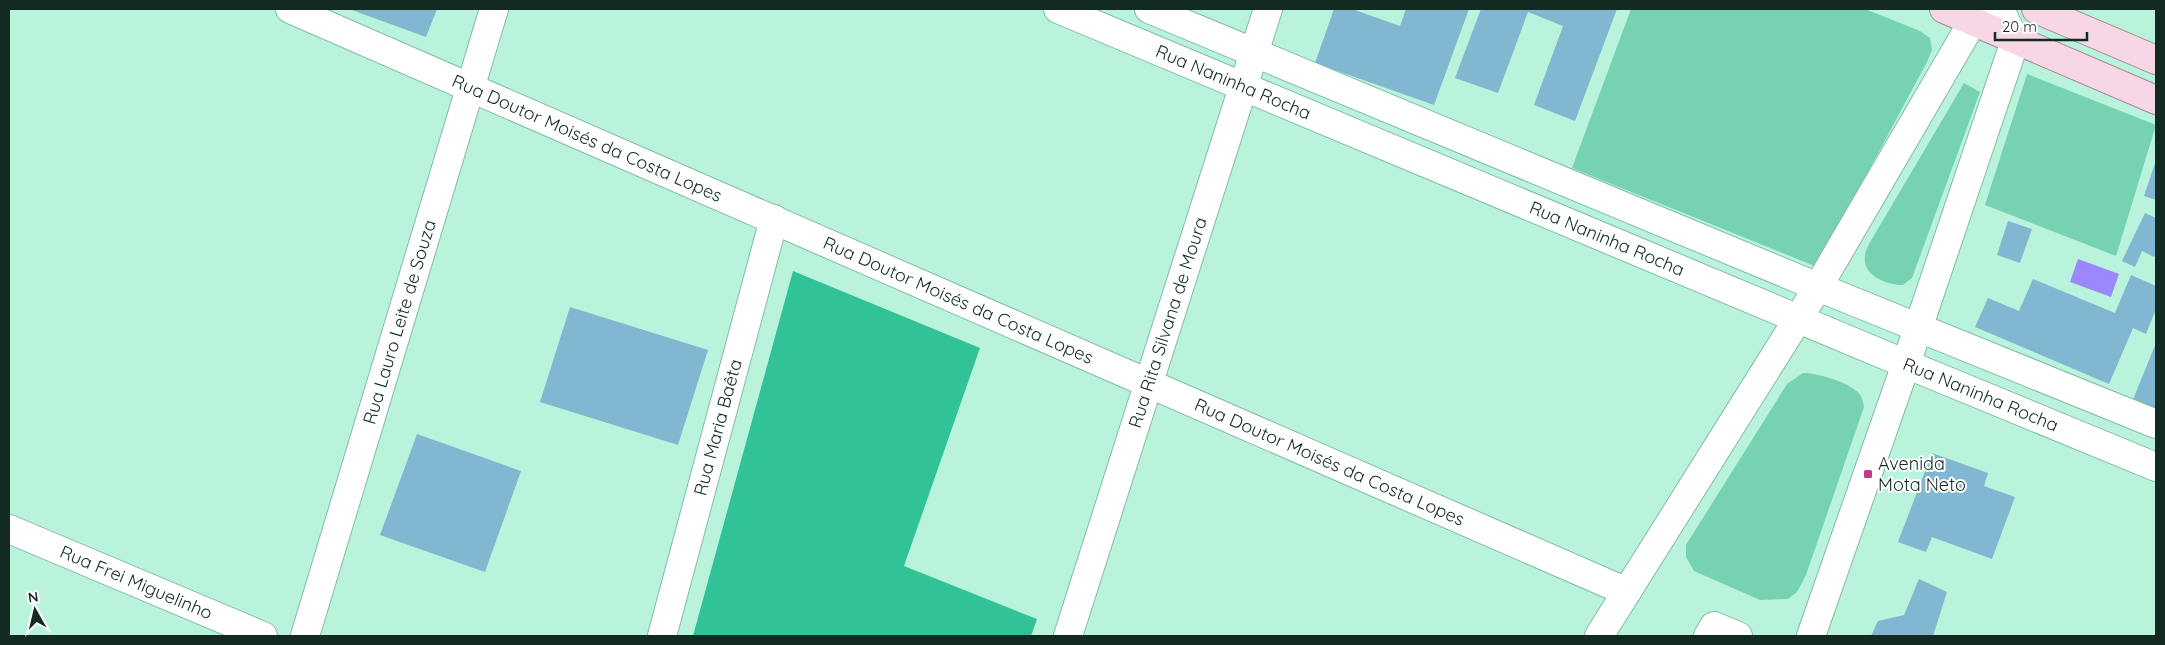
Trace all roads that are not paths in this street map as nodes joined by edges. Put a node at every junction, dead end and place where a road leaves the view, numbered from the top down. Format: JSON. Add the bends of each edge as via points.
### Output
{"nodes":[{"id":1,"x":290,"y":9,"type":"edge"},
{"id":2,"x":494,"y":9,"type":"edge"},
{"id":3,"x":1058,"y":9,"type":"edge"},
{"id":4,"x":1149,"y":9,"type":"edge"},
{"id":5,"x":1268,"y":9,"type":"edge"},
{"id":6,"x":1944,"y":9,"type":"edge"},
{"id":7,"x":2000,"y":9,"type":"edge"},
{"id":8,"x":2036,"y":9,"type":"edge"},
{"id":9,"x":1977,"y":15,"type":"edge"},
{"id":10,"x":2015,"y":41,"type":"junction"},
{"id":11,"x":1254,"y":52,"type":"junction"},
{"id":12,"x":2156,"y":60,"type":"edge"},
{"id":13,"x":470,"y":86,"type":"junction"},
{"id":14,"x":1244,"y":86,"type":"junction"},
{"id":15,"x":2156,"y":100,"type":"edge"},
{"id":16,"x":774,"y":219,"type":"junction"},
{"id":17,"x":1818,"y":287,"type":"junction"},
{"id":18,"x":1798,"y":319,"type":"junction"},
{"id":19,"x":1918,"y":328,"type":"junction"},
{"id":20,"x":1906,"y":364,"type":"junction"},
{"id":21,"x":1149,"y":382,"type":"junction"},
{"id":22,"x":2156,"y":424,"type":"edge"},
{"id":23,"x":2156,"y":467,"type":"edge"},
{"id":24,"x":9,"y":529,"type":"edge"},
{"id":25,"x":1627,"y":592,"type":"junction"},
{"id":26,"x":263,"y":636,"type":"edge"},
{"id":27,"x":305,"y":636,"type":"edge"},
{"id":28,"x":662,"y":636,"type":"edge"},
{"id":29,"x":1068,"y":636,"type":"edge"},
{"id":30,"x":1599,"y":636,"type":"edge"},
{"id":31,"x":1811,"y":636,"type":"edge"}],
"edges":[{"from":1,"to":13,"type":"street","name":"Rua Doutor Moisés da Costa Lopes"},
{"from":2,"to":13,"type":"street","name":"Rua Lauro Leite de Souza"},
{"from":3,"to":14,"type":"street","name":"Rua Naninha Rocha"},
{"from":4,"to":11,"type":"street","name":"Rua Naninha Rocha"},
{"from":5,"to":11,"type":"street","name":"Rua Rita Silvana de Moura"},
{"from":6,"to":9,"type":"main road"},
{"from":7,"to":10,"type":"street"},
{"from":8,"to":12,"type":"main road"},
{"from":9,"to":10,"type":"main road"},
{"from":9,"to":17,"type":"street"},
{"from":10,"to":15,"type":"main road"},
{"from":10,"to":19,"type":"street"},
{"from":11,"to":14,"type":"street","name":"Rua Rita Silvana de Moura"},
{"from":11,"to":17,"type":"street","name":"Rua Naninha Rocha"},
{"from":13,"to":16,"type":"street","name":"Rua Doutor Moisés da Costa Lopes"},
{"from":13,"to":27,"type":"street","name":"Rua Lauro Leite de Souza"},
{"from":14,"to":18,"type":"street","name":"Rua Naninha Rocha"},
{"from":14,"to":21,"type":"street","name":"Rua Rita Silvana de Moura"},
{"from":16,"to":21,"type":"street","name":"Rua Doutor Moisés da Costa Lopes"},
{"from":16,"to":28,"type":"street","name":"Rua Maria Baêta"},
{"from":17,"to":18,"type":"street"},
{"from":17,"to":19,"type":"street","name":"Rua Naninha Rocha"},
{"from":18,"to":20,"type":"street","name":"Rua Naninha Rocha"},
{"from":18,"to":25,"type":"street"},
{"from":19,"to":20,"type":"street"},
{"from":19,"to":22,"type":"street","name":"Rua Naninha Rocha"},
{"from":20,"to":23,"type":"street","name":"Rua Naninha Rocha"},
{"from":20,"to":31,"type":"street"},
{"from":21,"to":25,"type":"street","name":"Rua Doutor Moisés da Costa Lopes"},
{"from":21,"to":29,"type":"street","name":"Rua Rita Silvana de Moura"},
{"from":24,"to":26,"type":"street","name":"Rua Frei Miguelinho"},
{"from":25,"to":30,"type":"street"}]}
